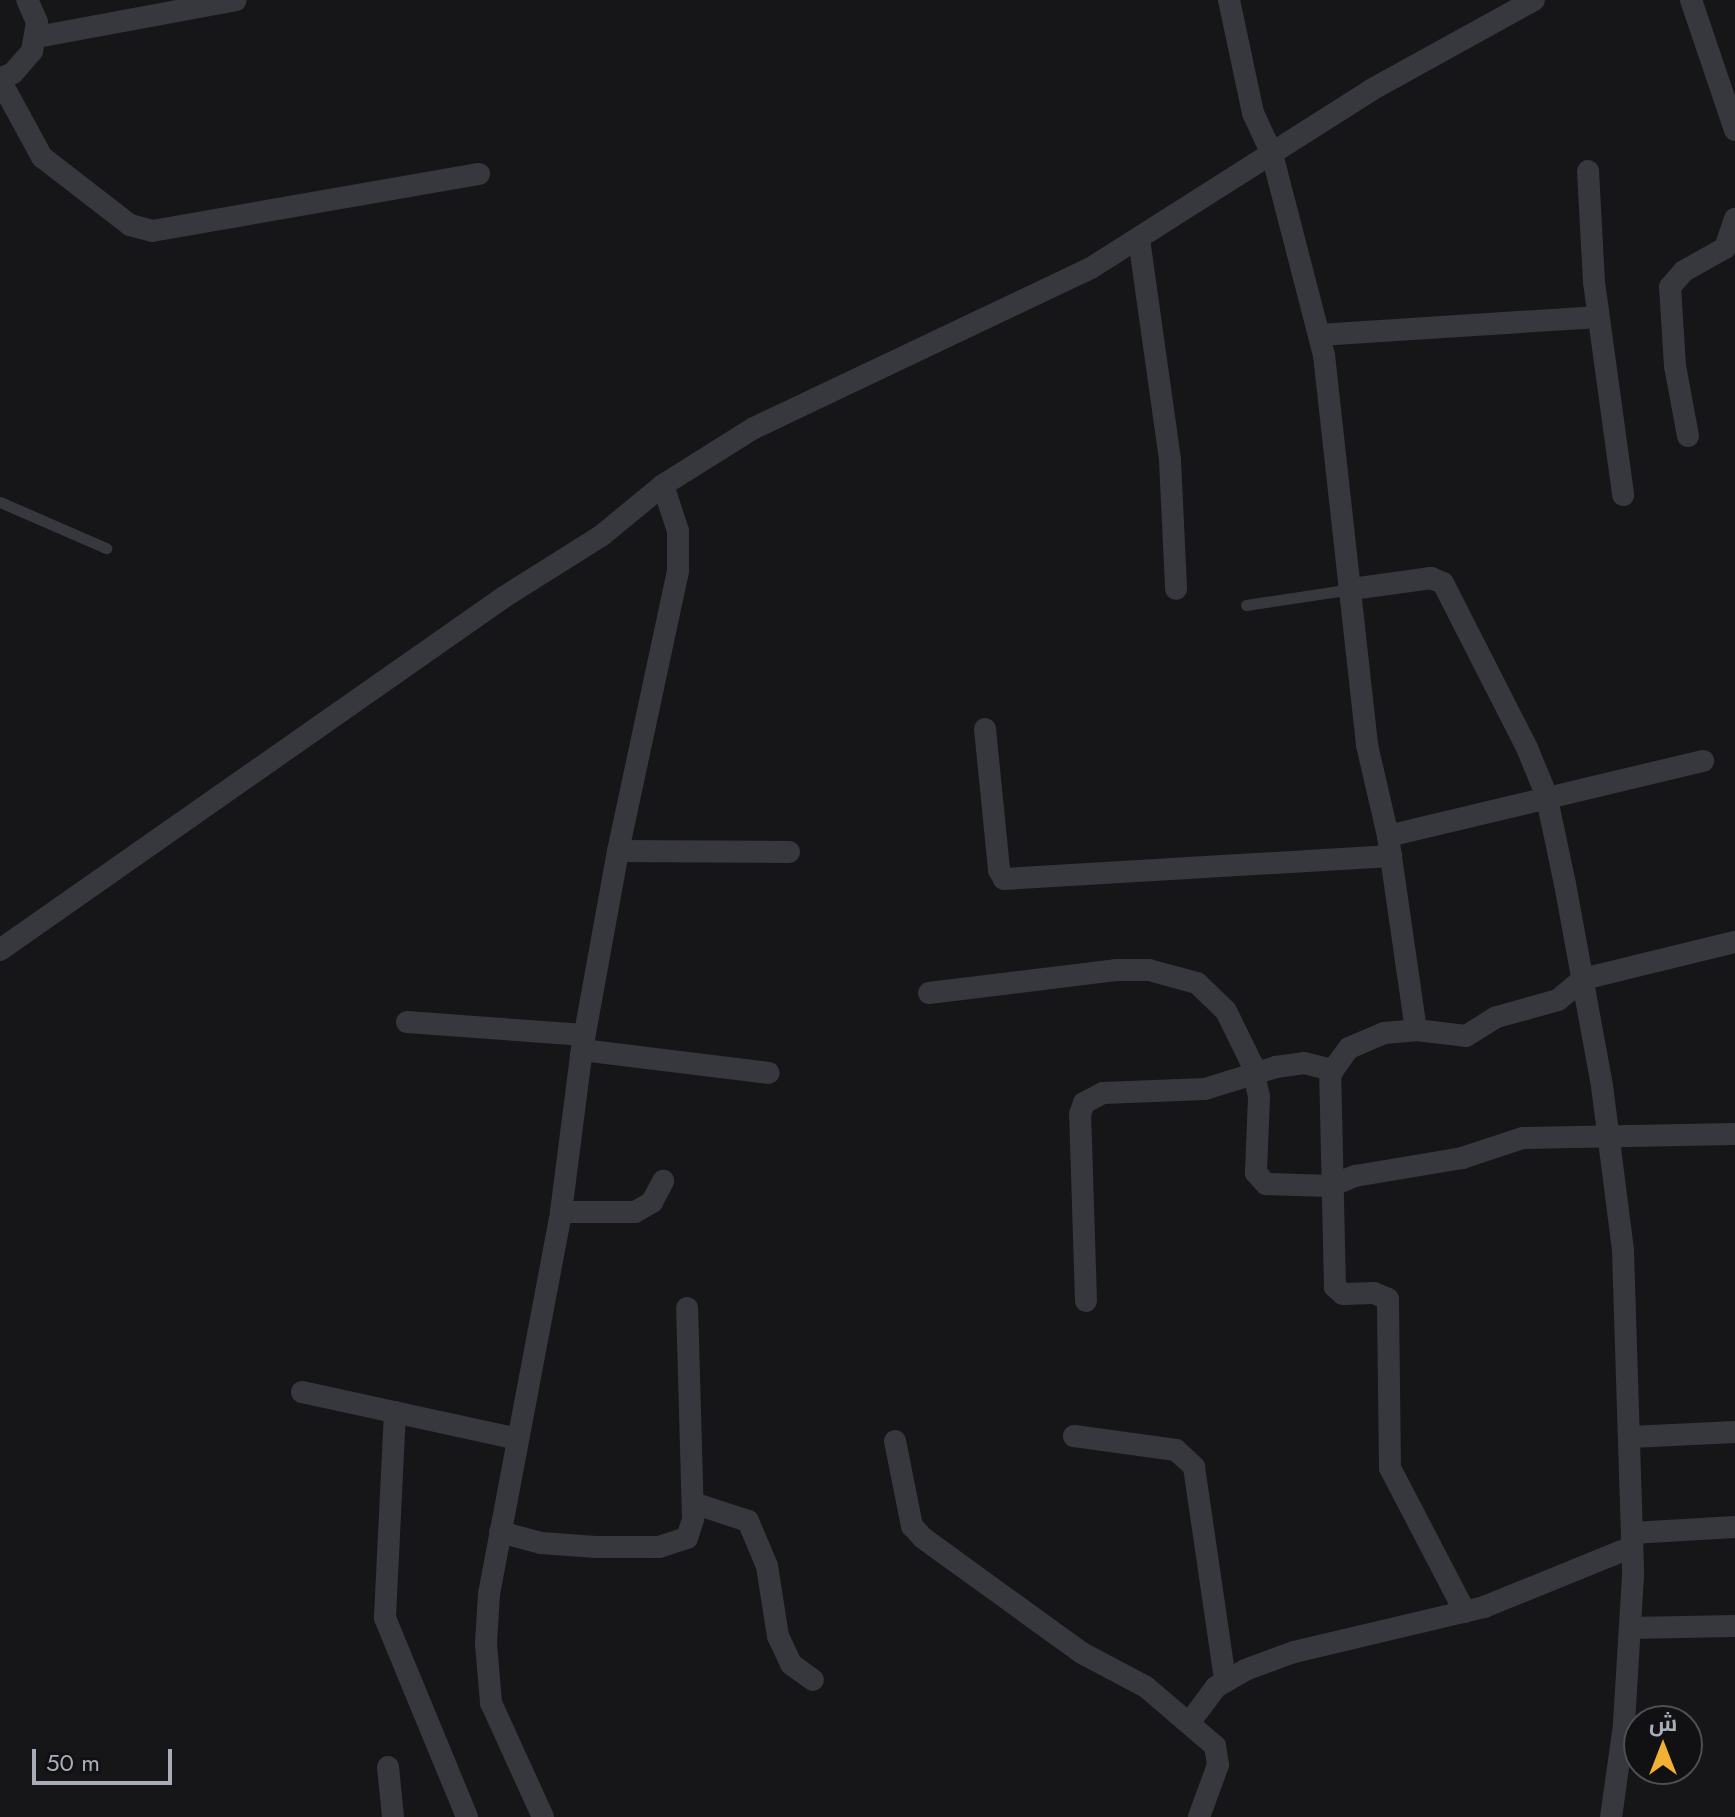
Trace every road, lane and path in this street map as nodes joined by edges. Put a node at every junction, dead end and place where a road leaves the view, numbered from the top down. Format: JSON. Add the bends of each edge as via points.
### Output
{"nodes":[{"id":1,"x":27,"y":0,"type":"edge"},
{"id":2,"x":236,"y":0,"type":"edge"},
{"id":3,"x":1229,"y":0,"type":"edge"},
{"id":4,"x":1534,"y":0,"type":"edge"},
{"id":5,"x":1691,"y":0,"type":"edge"},
{"id":6,"x":37,"y":37,"type":"junction"},
{"id":7,"x":1728,"y":78,"type":"edge"},
{"id":8,"x":0,"y":80,"type":"edge"},
{"id":9,"x":1735,"y":130,"type":"edge"},
{"id":10,"x":1272,"y":154,"type":"junction"},
{"id":11,"x":1588,"y":171,"type":"dead end"},
{"id":12,"x":479,"y":174,"type":"dead end"},
{"id":13,"x":1735,"y":219,"type":"edge"},
{"id":14,"x":1139,"y":239,"type":"junction"},
{"id":15,"x":1598,"y":317,"type":"junction"},
{"id":16,"x":1319,"y":335,"type":"junction"},
{"id":17,"x":1688,"y":436,"type":"dead end"},
{"id":18,"x":663,"y":485,"type":"junction"},
{"id":19,"x":1623,"y":495,"type":"dead end"},
{"id":20,"x":0,"y":502,"type":"edge"},
{"id":21,"x":106,"y":548,"type":"dead end"},
{"id":22,"x":1176,"y":589,"type":"dead end"},
{"id":23,"x":1352,"y":589,"type":"junction"},
{"id":24,"x":1246,"y":605,"type":"dead end"},
{"id":25,"x":985,"y":729,"type":"dead end"},
{"id":26,"x":1703,"y":761,"type":"dead end"},
{"id":27,"x":1546,"y":794,"type":"junction"},
{"id":28,"x":1389,"y":846,"type":"junction"},
{"id":29,"x":618,"y":851,"type":"junction"},
{"id":30,"x":789,"y":852,"type":"dead end"},
{"id":31,"x":1735,"y":942,"type":"edge"},
{"id":32,"x":0,"y":950,"type":"edge"},
{"id":33,"x":1583,"y":979,"type":"junction"},
{"id":34,"x":929,"y":993,"type":"dead end"},
{"id":35,"x":407,"y":1022,"type":"dead end"},
{"id":36,"x":1416,"y":1030,"type":"junction"},
{"id":37,"x":584,"y":1042,"type":"junction"},
{"id":38,"x":1333,"y":1070,"type":"junction"},
{"id":39,"x":1254,"y":1072,"type":"junction"},
{"id":40,"x":769,"y":1073,"type":"dead end"},
{"id":41,"x":1735,"y":1134,"type":"edge"},
{"id":42,"x":1609,"y":1136,"type":"junction"},
{"id":43,"x":663,"y":1181,"type":"dead end"},
{"id":44,"x":1331,"y":1186,"type":"junction"},
{"id":45,"x":561,"y":1212,"type":"junction"},
{"id":46,"x":1086,"y":1301,"type":"dead end"},
{"id":47,"x":687,"y":1308,"type":"dead end"},
{"id":48,"x":302,"y":1392,"type":"dead end"},
{"id":49,"x":395,"y":1412,"type":"junction"},
{"id":50,"x":1735,"y":1432,"type":"edge"},
{"id":51,"x":1074,"y":1436,"type":"dead end"},
{"id":52,"x":1631,"y":1437,"type":"junction"},
{"id":53,"x":517,"y":1439,"type":"junction"},
{"id":54,"x":895,"y":1441,"type":"dead end"},
{"id":55,"x":693,"y":1503,"type":"junction"},
{"id":56,"x":1735,"y":1527,"type":"edge"},
{"id":57,"x":500,"y":1532,"type":"junction"},
{"id":58,"x":1632,"y":1540,"type":"junction"},
{"id":59,"x":1465,"y":1612,"type":"junction"},
{"id":60,"x":1735,"y":1626,"type":"edge"},
{"id":61,"x":1630,"y":1628,"type":"junction"},
{"id":62,"x":1225,"y":1679,"type":"junction"},
{"id":63,"x":813,"y":1680,"type":"dead end"},
{"id":64,"x":1190,"y":1722,"type":"junction"},
{"id":65,"x":388,"y":1767,"type":"dead end"},
{"id":66,"x":393,"y":1817,"type":"edge"},
{"id":67,"x":467,"y":1817,"type":"edge"},
{"id":68,"x":543,"y":1817,"type":"edge"},
{"id":69,"x":1199,"y":1817,"type":"edge"},
{"id":70,"x":1611,"y":1817,"type":"edge"}],
"edges":[{"from":1,"to":6,"type":"street"},
{"from":2,"to":6,"type":"street"},
{"from":3,"to":10,"type":"street","via":[[1253,113]]},
{"from":4,"to":10,"type":"street","via":[[1371,90]]},
{"from":5,"to":7,"type":"street"},
{"from":6,"to":8,"type":"street","via":[[24,63]]},
{"from":7,"to":9,"type":"street"},
{"from":8,"to":12,"type":"street","via":[[42,157],[130,225],[152,231]]},
{"from":10,"to":14,"type":"street"},
{"from":10,"to":16,"type":"street"},
{"from":11,"to":15,"type":"street"},
{"from":13,"to":17,"type":"street","via":[[1725,248],[1684,271],[1670,287],[1675,366]]},
{"from":14,"to":18,"type":"street","via":[[897,365],[754,428]]},
{"from":14,"to":22,"type":"street","via":[[1170,460]]},
{"from":15,"to":16,"type":"street"},
{"from":15,"to":19,"type":"street"},
{"from":16,"to":23,"type":"street"},
{"from":18,"to":29,"type":"street","via":[[678,531],[678,570]]},
{"from":18,"to":32,"type":"street","via":[[601,536],[504,597]]},
{"from":20,"to":21,"type":"lane"},
{"from":23,"to":24,"type":"lane"},
{"from":23,"to":27,"type":"street","via":[[1431,578],[1443,583]]},
{"from":23,"to":28,"type":"street","via":[[1367,745]]},
{"from":25,"to":28,"type":"street","via":[[1004,879]]},
{"from":26,"to":27,"type":"street"},
{"from":27,"to":28,"type":"street"},
{"from":27,"to":33,"type":"street"},
{"from":28,"to":36,"type":"street"},
{"from":29,"to":30,"type":"street"},
{"from":29,"to":37,"type":"street"},
{"from":31,"to":33,"type":"street"},
{"from":33,"to":36,"type":"street","via":[[1558,1000],[1497,1017],[1466,1036]]},
{"from":33,"to":42,"type":"street"},
{"from":34,"to":39,"type":"street","via":[[1116,970],[1181,977],[1197,983],[1226,1011]]},
{"from":35,"to":37,"type":"street"},
{"from":36,"to":38,"type":"street","via":[[1359,1043]]},
{"from":37,"to":40,"type":"street"},
{"from":37,"to":45,"type":"street"},
{"from":38,"to":39,"type":"street","via":[[1304,1063]]},
{"from":38,"to":44,"type":"street"},
{"from":39,"to":44,"type":"street","via":[[1259,1180]]},
{"from":39,"to":46,"type":"street","via":[[1205,1089],[1103,1093],[1084,1103],[1080,1114]]},
{"from":41,"to":42,"type":"street"},
{"from":42,"to":44,"type":"street","via":[[1507,1141],[1462,1158],[1355,1176]]},
{"from":42,"to":52,"type":"street","via":[[1623,1251]]},
{"from":43,"to":45,"type":"street","via":[[652,1202],[635,1212]]},
{"from":44,"to":59,"type":"street","via":[[1335,1287],[1343,1294],[1374,1293],[1388,1299],[1390,1468]]},
{"from":45,"to":53,"type":"street"},
{"from":47,"to":55,"type":"street"},
{"from":48,"to":49,"type":"street"},
{"from":49,"to":53,"type":"street"},
{"from":49,"to":67,"type":"street","via":[[385,1618]]},
{"from":50,"to":52,"type":"street"},
{"from":51,"to":62,"type":"street","via":[[1176,1450],[1194,1467]]},
{"from":52,"to":58,"type":"street"},
{"from":53,"to":57,"type":"street"},
{"from":54,"to":64,"type":"street","via":[[912,1526],[923,1538],[1082,1653],[1146,1687]]},
{"from":55,"to":57,"type":"street","via":[[687,1538],[659,1547],[541,1543]]},
{"from":55,"to":63,"type":"street","via":[[748,1521],[767,1566],[778,1636],[791,1664]]},
{"from":56,"to":58,"type":"street"},
{"from":57,"to":68,"type":"street","via":[[486,1643],[491,1703]]},
{"from":58,"to":59,"type":"street"},
{"from":58,"to":61,"type":"street"},
{"from":59,"to":62,"type":"street","via":[[1294,1652]]},
{"from":60,"to":61,"type":"street"},
{"from":61,"to":70,"type":"street"},
{"from":62,"to":64,"type":"street"},
{"from":64,"to":69,"type":"street","via":[[1219,1755]]},
{"from":65,"to":66,"type":"street"}]}
